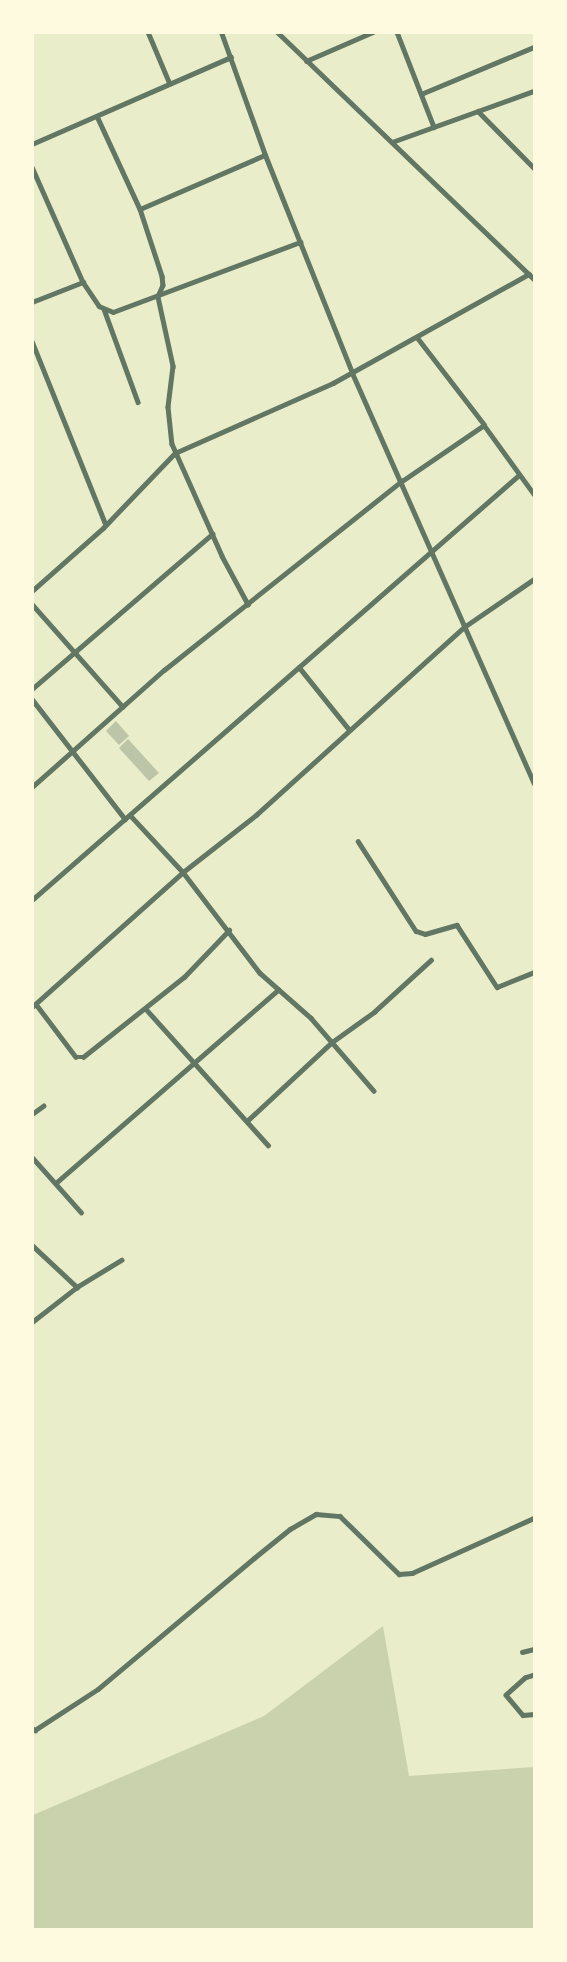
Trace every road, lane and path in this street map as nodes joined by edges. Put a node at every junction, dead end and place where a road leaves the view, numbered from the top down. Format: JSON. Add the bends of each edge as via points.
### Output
{"nodes":[{"id":1,"x":148,"y":32,"type":"edge"},
{"id":2,"x":221,"y":32,"type":"edge"},
{"id":3,"x":277,"y":32,"type":"edge"},
{"id":4,"x":373,"y":32,"type":"edge"},
{"id":5,"x":397,"y":32,"type":"edge"},
{"id":6,"x":534,"y":47,"type":"edge"},
{"id":7,"x":231,"y":57,"type":"junction"},
{"id":8,"x":306,"y":61,"type":"junction"},
{"id":9,"x":170,"y":84,"type":"junction"},
{"id":10,"x":534,"y":91,"type":"edge"},
{"id":11,"x":421,"y":94,"type":"junction"},
{"id":12,"x":478,"y":111,"type":"junction"},
{"id":13,"x":96,"y":116,"type":"junction"},
{"id":14,"x":434,"y":127,"type":"junction"},
{"id":15,"x":392,"y":142,"type":"junction"},
{"id":16,"x":32,"y":144,"type":"edge"},
{"id":17,"x":265,"y":155,"type":"junction"},
{"id":18,"x":32,"y":167,"type":"edge"},
{"id":19,"x":534,"y":168,"type":"edge"},
{"id":20,"x":140,"y":209,"type":"junction"},
{"id":21,"x":300,"y":242,"type":"junction"},
{"id":22,"x":529,"y":274,"type":"junction"},
{"id":23,"x":534,"y":278,"type":"edge"},
{"id":24,"x":83,"y":282,"type":"junction"},
{"id":25,"x":158,"y":297,"type":"junction"},
{"id":26,"x":32,"y":302,"type":"edge"},
{"id":27,"x":104,"y":309,"type":"junction"},
{"id":28,"x":417,"y":338,"type":"junction"},
{"id":29,"x":32,"y":341,"type":"edge"},
{"id":30,"x":352,"y":373,"type":"junction"},
{"id":31,"x":138,"y":402,"type":"dead end"},
{"id":32,"x":484,"y":425,"type":"junction"},
{"id":33,"x":175,"y":453,"type":"junction"},
{"id":34,"x":519,"y":475,"type":"junction"},
{"id":35,"x":402,"y":481,"type":"junction"},
{"id":36,"x":534,"y":494,"type":"edge"},
{"id":37,"x":106,"y":525,"type":"junction"},
{"id":38,"x":212,"y":534,"type":"junction"},
{"id":39,"x":432,"y":550,"type":"junction"},
{"id":40,"x":534,"y":579,"type":"edge"},
{"id":41,"x":32,"y":591,"type":"edge"},
{"id":42,"x":32,"y":604,"type":"edge"},
{"id":43,"x":248,"y":604,"type":"junction"},
{"id":44,"x":464,"y":627,"type":"junction"},
{"id":45,"x":75,"y":651,"type":"junction"},
{"id":46,"x":299,"y":667,"type":"junction"},
{"id":47,"x":32,"y":689,"type":"edge"},
{"id":48,"x":32,"y":700,"type":"edge"},
{"id":49,"x":123,"y":707,"type":"junction"},
{"id":50,"x":348,"y":728,"type":"junction"},
{"id":51,"x":75,"y":750,"type":"junction"},
{"id":52,"x":534,"y":784,"type":"edge"},
{"id":53,"x":32,"y":787,"type":"edge"},
{"id":54,"x":130,"y":815,"type":"junction"},
{"id":55,"x":125,"y":819,"type":"junction"},
{"id":56,"x":358,"y":841,"type":"dead end"},
{"id":57,"x":182,"y":872,"type":"junction"},
{"id":58,"x":32,"y":900,"type":"edge"},
{"id":59,"x":229,"y":930,"type":"junction"},
{"id":60,"x":431,"y":960,"type":"dead end"},
{"id":61,"x":534,"y":972,"type":"edge"},
{"id":62,"x":278,"y":990,"type":"junction"},
{"id":63,"x":34,"y":1006,"type":"edge"},
{"id":64,"x":146,"y":1009,"type":"junction"},
{"id":65,"x":332,"y":1042,"type":"junction"},
{"id":66,"x":195,"y":1066,"type":"junction"},
{"id":67,"x":374,"y":1092,"type":"dead end"},
{"id":68,"x":43,"y":1106,"type":"dead end"},
{"id":69,"x":32,"y":1114,"type":"edge"},
{"id":70,"x":247,"y":1121,"type":"junction"},
{"id":71,"x":268,"y":1145,"type":"dead end"},
{"id":72,"x":32,"y":1157,"type":"edge"},
{"id":73,"x":58,"y":1182,"type":"junction"},
{"id":74,"x":81,"y":1212,"type":"dead end"},
{"id":75,"x":32,"y":1245,"type":"edge"},
{"id":76,"x":121,"y":1260,"type":"dead end"},
{"id":77,"x":78,"y":1287,"type":"junction"},
{"id":78,"x":32,"y":1322,"type":"edge"},
{"id":79,"x":534,"y":1518,"type":"edge"},
{"id":80,"x":534,"y":1649,"type":"edge"},
{"id":81,"x":522,"y":1652,"type":"dead end"},
{"id":82,"x":534,"y":1675,"type":"edge"},
{"id":83,"x":534,"y":1714,"type":"edge"},
{"id":84,"x":32,"y":1728,"type":"edge"}],
"edges":[{"from":1,"to":9,"type":"street"},
{"from":2,"to":7,"type":"street"},
{"from":3,"to":8,"type":"street"},
{"from":4,"to":8,"type":"street"},
{"from":5,"to":11,"type":"street"},
{"from":6,"to":11,"type":"street"},
{"from":7,"to":9,"type":"street"},
{"from":7,"to":17,"type":"street"},
{"from":8,"to":15,"type":"street"},
{"from":9,"to":13,"type":"street"},
{"from":10,"to":12,"type":"street"},
{"from":11,"to":14,"type":"street"},
{"from":12,"to":14,"type":"street"},
{"from":12,"to":19,"type":"street"},
{"from":13,"to":16,"type":"street"},
{"from":13,"to":20,"type":"street"},
{"from":14,"to":15,"type":"street"},
{"from":15,"to":22,"type":"street"},
{"from":17,"to":20,"type":"street"},
{"from":17,"to":21,"type":"street"},
{"from":18,"to":24,"type":"street"},
{"from":20,"to":25,"type":"street","via":[[162,276],[163,285]]},
{"from":21,"to":25,"type":"street"},
{"from":21,"to":30,"type":"street"},
{"from":22,"to":23,"type":"street"},
{"from":22,"to":28,"type":"street"},
{"from":24,"to":26,"type":"street"},
{"from":24,"to":27,"type":"street"},
{"from":25,"to":27,"type":"street","via":[[125,310],[112,312]]},
{"from":25,"to":33,"type":"street","via":[[173,366],[168,428]]},
{"from":27,"to":31,"type":"street"},
{"from":28,"to":30,"type":"street"},
{"from":28,"to":32,"type":"street"},
{"from":29,"to":37,"type":"street"},
{"from":30,"to":33,"type":"street"},
{"from":30,"to":35,"type":"street"},
{"from":32,"to":34,"type":"street"},
{"from":32,"to":35,"type":"street"},
{"from":33,"to":37,"type":"street"},
{"from":33,"to":38,"type":"street"},
{"from":34,"to":36,"type":"street"},
{"from":34,"to":39,"type":"street"},
{"from":35,"to":39,"type":"street"},
{"from":35,"to":43,"type":"street"},
{"from":37,"to":41,"type":"street"},
{"from":38,"to":43,"type":"street"},
{"from":38,"to":45,"type":"street"},
{"from":39,"to":44,"type":"street"},
{"from":39,"to":46,"type":"street"},
{"from":40,"to":44,"type":"street"},
{"from":42,"to":45,"type":"street"},
{"from":43,"to":49,"type":"street"},
{"from":44,"to":50,"type":"street"},
{"from":44,"to":52,"type":"street"},
{"from":45,"to":47,"type":"street"},
{"from":45,"to":49,"type":"street"},
{"from":46,"to":50,"type":"street"},
{"from":46,"to":54,"type":"street"},
{"from":48,"to":51,"type":"street"},
{"from":49,"to":51,"type":"street"},
{"from":50,"to":57,"type":"street","via":[[256,815]]},
{"from":51,"to":53,"type":"street"},
{"from":51,"to":55,"type":"street"},
{"from":54,"to":55,"type":"street"},
{"from":54,"to":57,"type":"street"},
{"from":55,"to":58,"type":"street"},
{"from":56,"to":61,"type":"street","via":[[416,931],[425,934],[457,925],[497,987]]},
{"from":57,"to":59,"type":"street"},
{"from":57,"to":63,"type":"street"},
{"from":59,"to":62,"type":"street","via":[[260,973]]},
{"from":59,"to":64,"type":"street"},
{"from":60,"to":65,"type":"street","via":[[381,1002],[374,1012]]},
{"from":62,"to":65,"type":"street","via":[[311,1018]]},
{"from":62,"to":66,"type":"street"},
{"from":63,"to":64,"type":"street","via":[[76,1057],[93,1051]]},
{"from":64,"to":66,"type":"street"},
{"from":65,"to":67,"type":"street"},
{"from":65,"to":70,"type":"street"},
{"from":66,"to":70,"type":"street"},
{"from":66,"to":73,"type":"street"},
{"from":68,"to":69,"type":"street"},
{"from":70,"to":71,"type":"street"},
{"from":72,"to":73,"type":"street"},
{"from":73,"to":74,"type":"street"},
{"from":75,"to":77,"type":"street"},
{"from":76,"to":77,"type":"street"},
{"from":77,"to":78,"type":"street"},
{"from":79,"to":84,"type":"street","via":[[412,1573],[399,1574],[340,1516],[316,1514],[290,1529],[254,1558],[98,1690],[35,1730]]},
{"from":80,"to":81,"type":"street"},
{"from":82,"to":83,"type":"street","via":[[525,1678],[506,1695],[523,1715]]}]}
